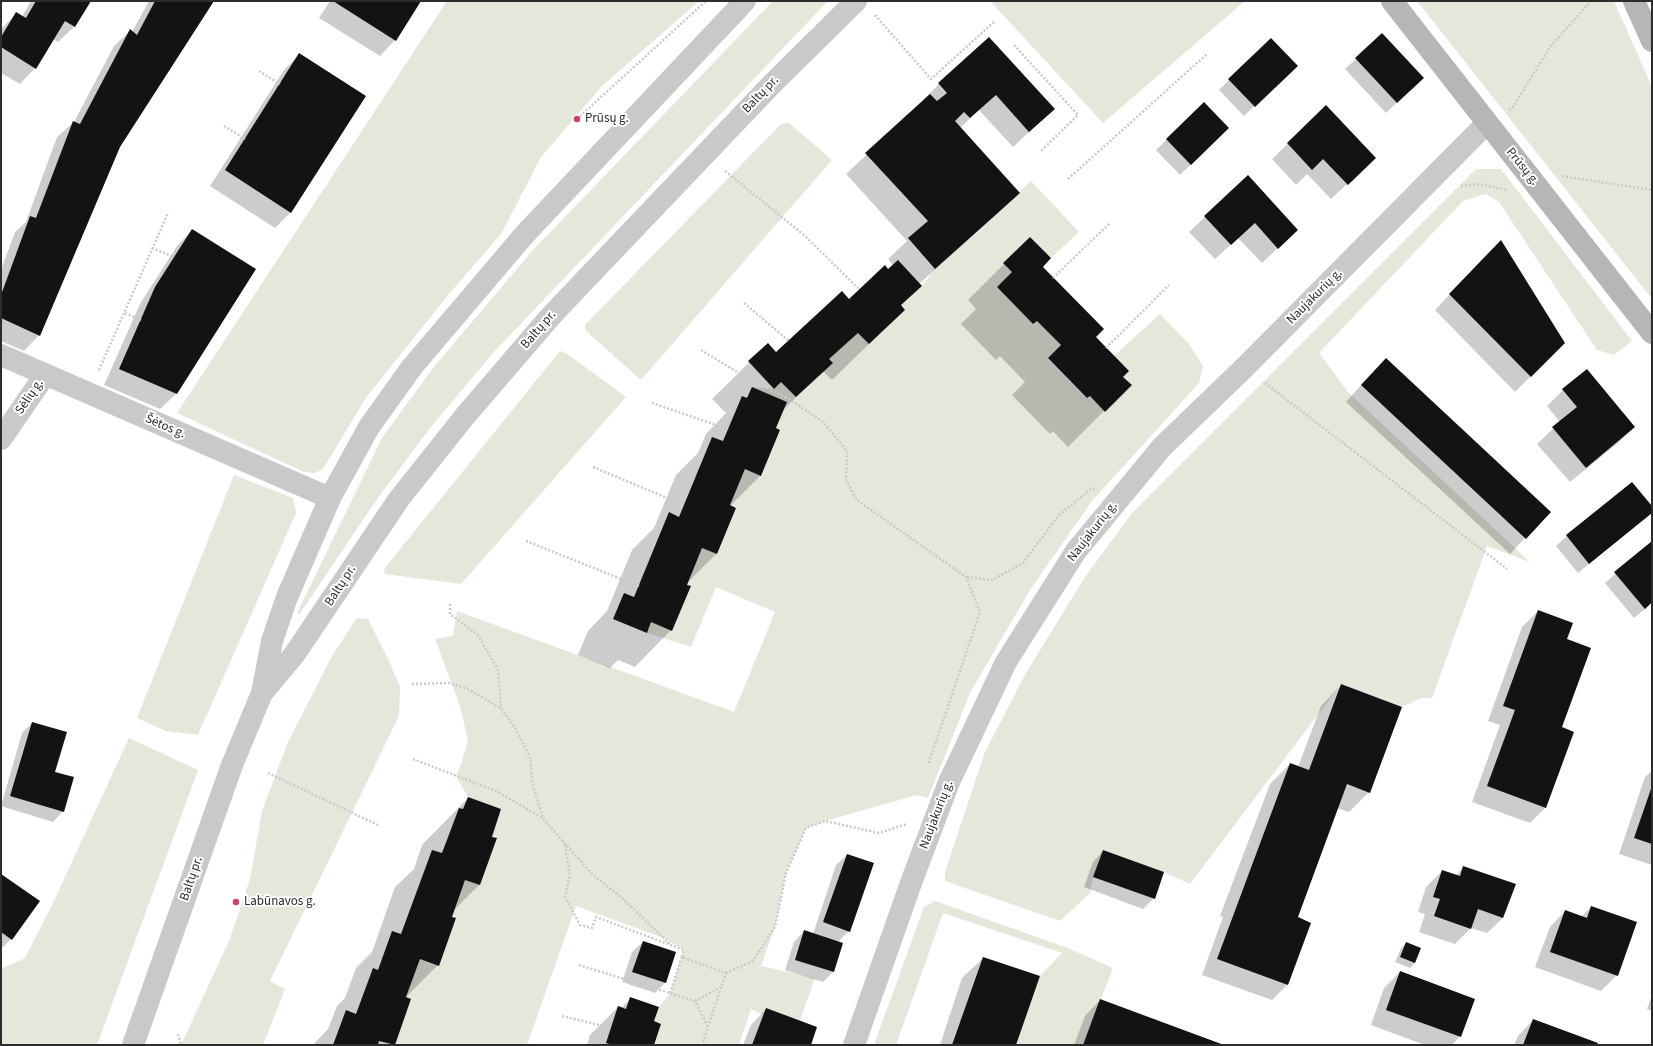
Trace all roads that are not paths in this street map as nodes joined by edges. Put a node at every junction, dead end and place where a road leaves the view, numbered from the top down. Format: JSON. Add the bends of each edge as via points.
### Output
{"nodes":[{"id":1,"x":745,"y":1,"type":"edge"},
{"id":2,"x":856,"y":1,"type":"edge"},
{"id":3,"x":1392,"y":1,"type":"edge"},
{"id":4,"x":1634,"y":1,"type":"edge"},
{"id":5,"x":1652,"y":41,"type":"edge"},
{"id":6,"x":1487,"y":123,"type":"junction"},
{"id":7,"x":1652,"y":333,"type":"edge"},
{"id":8,"x":1,"y":355,"type":"edge"},
{"id":9,"x":45,"y":375,"type":"junction"},
{"id":10,"x":1,"y":439,"type":"edge"},
{"id":11,"x":330,"y":498,"type":"junction"},
{"id":12,"x":262,"y":692,"type":"junction"},
{"id":13,"x":133,"y":1045,"type":"edge"},
{"id":14,"x":854,"y":1045,"type":"edge"}],
"edges":[{"from":1,"to":11,"type":"street","name":"Baltų pr.","via":[[525,234],[412,367],[369,427]]},
{"from":2,"to":12,"type":"street","name":"Baltų pr.","via":[[772,84],[550,317],[475,404],[399,499],[294,655]]},
{"from":3,"to":6,"type":"main road","name":"Prūsų g."},
{"from":4,"to":5,"type":"main road"},
{"from":6,"to":7,"type":"main road","name":"Prūsų g."},
{"from":6,"to":14,"type":"street","name":"Naujakurių g.","via":[[1162,447],[1076,551],[1006,662],[949,782]]},
{"from":8,"to":9,"type":"street","name":"Šėtos g."},
{"from":9,"to":10,"type":"street","name":"Sėlių g."},
{"from":9,"to":11,"type":"street","name":"Šėtos g."},
{"from":11,"to":12,"type":"street","name":"Baltų pr.","via":[[286,596],[272,640]]},
{"from":12,"to":13,"type":"street","name":"Baltų pr.","via":[[232,765]]}]}
